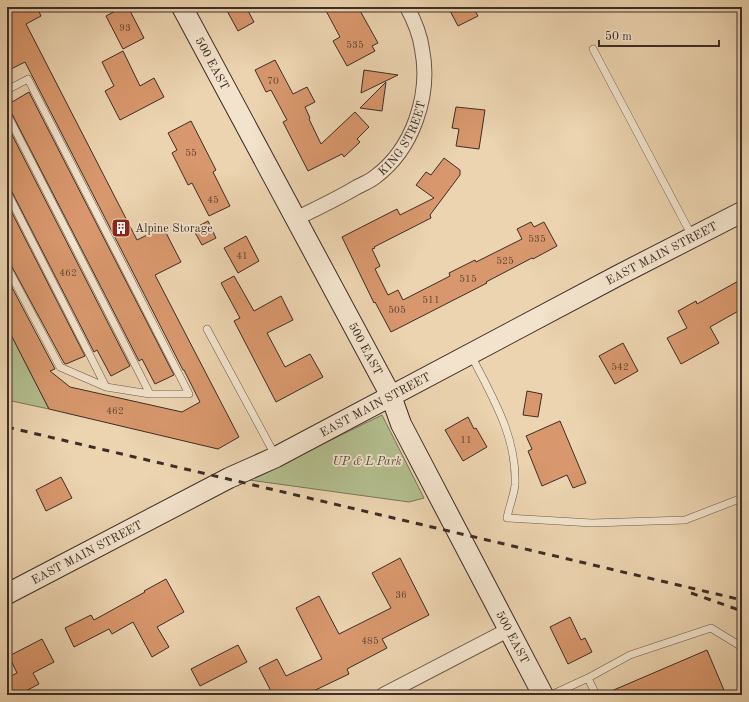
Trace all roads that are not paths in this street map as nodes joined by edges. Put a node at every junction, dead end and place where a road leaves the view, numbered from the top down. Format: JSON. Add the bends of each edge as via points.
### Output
{"nodes":[{"id":1,"x":182,"y":7,"type":"edge"},
{"id":2,"x":407,"y":7,"type":"edge"},
{"id":3,"x":593,"y":49,"type":"dead end"},
{"id":4,"x":7,"y":90,"type":"edge"},
{"id":5,"x":7,"y":114,"type":"edge"},
{"id":6,"x":7,"y":192,"type":"edge"},
{"id":7,"x":742,"y":212,"type":"edge"},
{"id":8,"x":295,"y":219,"type":"junction"},
{"id":9,"x":692,"y":236,"type":"junction"},
{"id":10,"x":7,"y":267,"type":"edge"},
{"id":11,"x":207,"y":329,"type":"dead end"},
{"id":12,"x":470,"y":354,"type":"junction"},
{"id":13,"x":106,"y":387,"type":"junction"},
{"id":14,"x":150,"y":394,"type":"junction"},
{"id":15,"x":391,"y":396,"type":"junction"},
{"id":16,"x":276,"y":457,"type":"junction"},
{"id":17,"x":742,"y":498,"type":"edge"},
{"id":18,"x":7,"y":594,"type":"edge"},
{"id":19,"x":508,"y":630,"type":"junction"},
{"id":20,"x":742,"y":647,"type":"edge"},
{"id":21,"x":588,"y":678,"type":"junction"},
{"id":22,"x":383,"y":695,"type":"edge"},
{"id":23,"x":543,"y":695,"type":"edge"},
{"id":24,"x":551,"y":695,"type":"edge"},
{"id":25,"x":596,"y":695,"type":"edge"}],
"edges":[{"from":1,"to":8,"type":"main road","name":"500 EAST"},
{"from":2,"to":8,"type":"street","name":"KING STREET","via":[[417,28],[424,67],[422,92],[412,133],[392,162],[375,177]]},
{"from":3,"to":9,"type":"lane"},
{"from":4,"to":14,"type":"lane","via":[[28,79],[189,394]]},
{"from":5,"to":14,"type":"lane"},
{"from":6,"to":13,"type":"lane"},
{"from":7,"to":9,"type":"main road","name":"EAST MAIN STREET"},
{"from":8,"to":15,"type":"main road","name":"500 EAST"},
{"from":9,"to":12,"type":"main road","name":"EAST MAIN STREET"},
{"from":10,"to":13,"type":"lane","via":[[60,367]]},
{"from":11,"to":16,"type":"lane"},
{"from":12,"to":15,"type":"main road","name":"EAST MAIN STREET"},
{"from":12,"to":17,"type":"lane","via":[[505,423],[512,447],[515,485],[507,518],[592,523],[685,520]]},
{"from":13,"to":14,"type":"lane"},
{"from":15,"to":16,"type":"main road","name":"EAST MAIN STREET"},
{"from":15,"to":19,"type":"main road","name":"500 EAST","via":[[401,424]]},
{"from":16,"to":18,"type":"main road","name":"EAST MAIN STREET","via":[[229,478]]},
{"from":19,"to":22,"type":"street"},
{"from":19,"to":23,"type":"main road","name":"500 EAST"},
{"from":20,"to":21,"type":"lane","via":[[711,628],[630,655]]},
{"from":21,"to":24,"type":"lane"},
{"from":21,"to":25,"type":"lane"}]}
